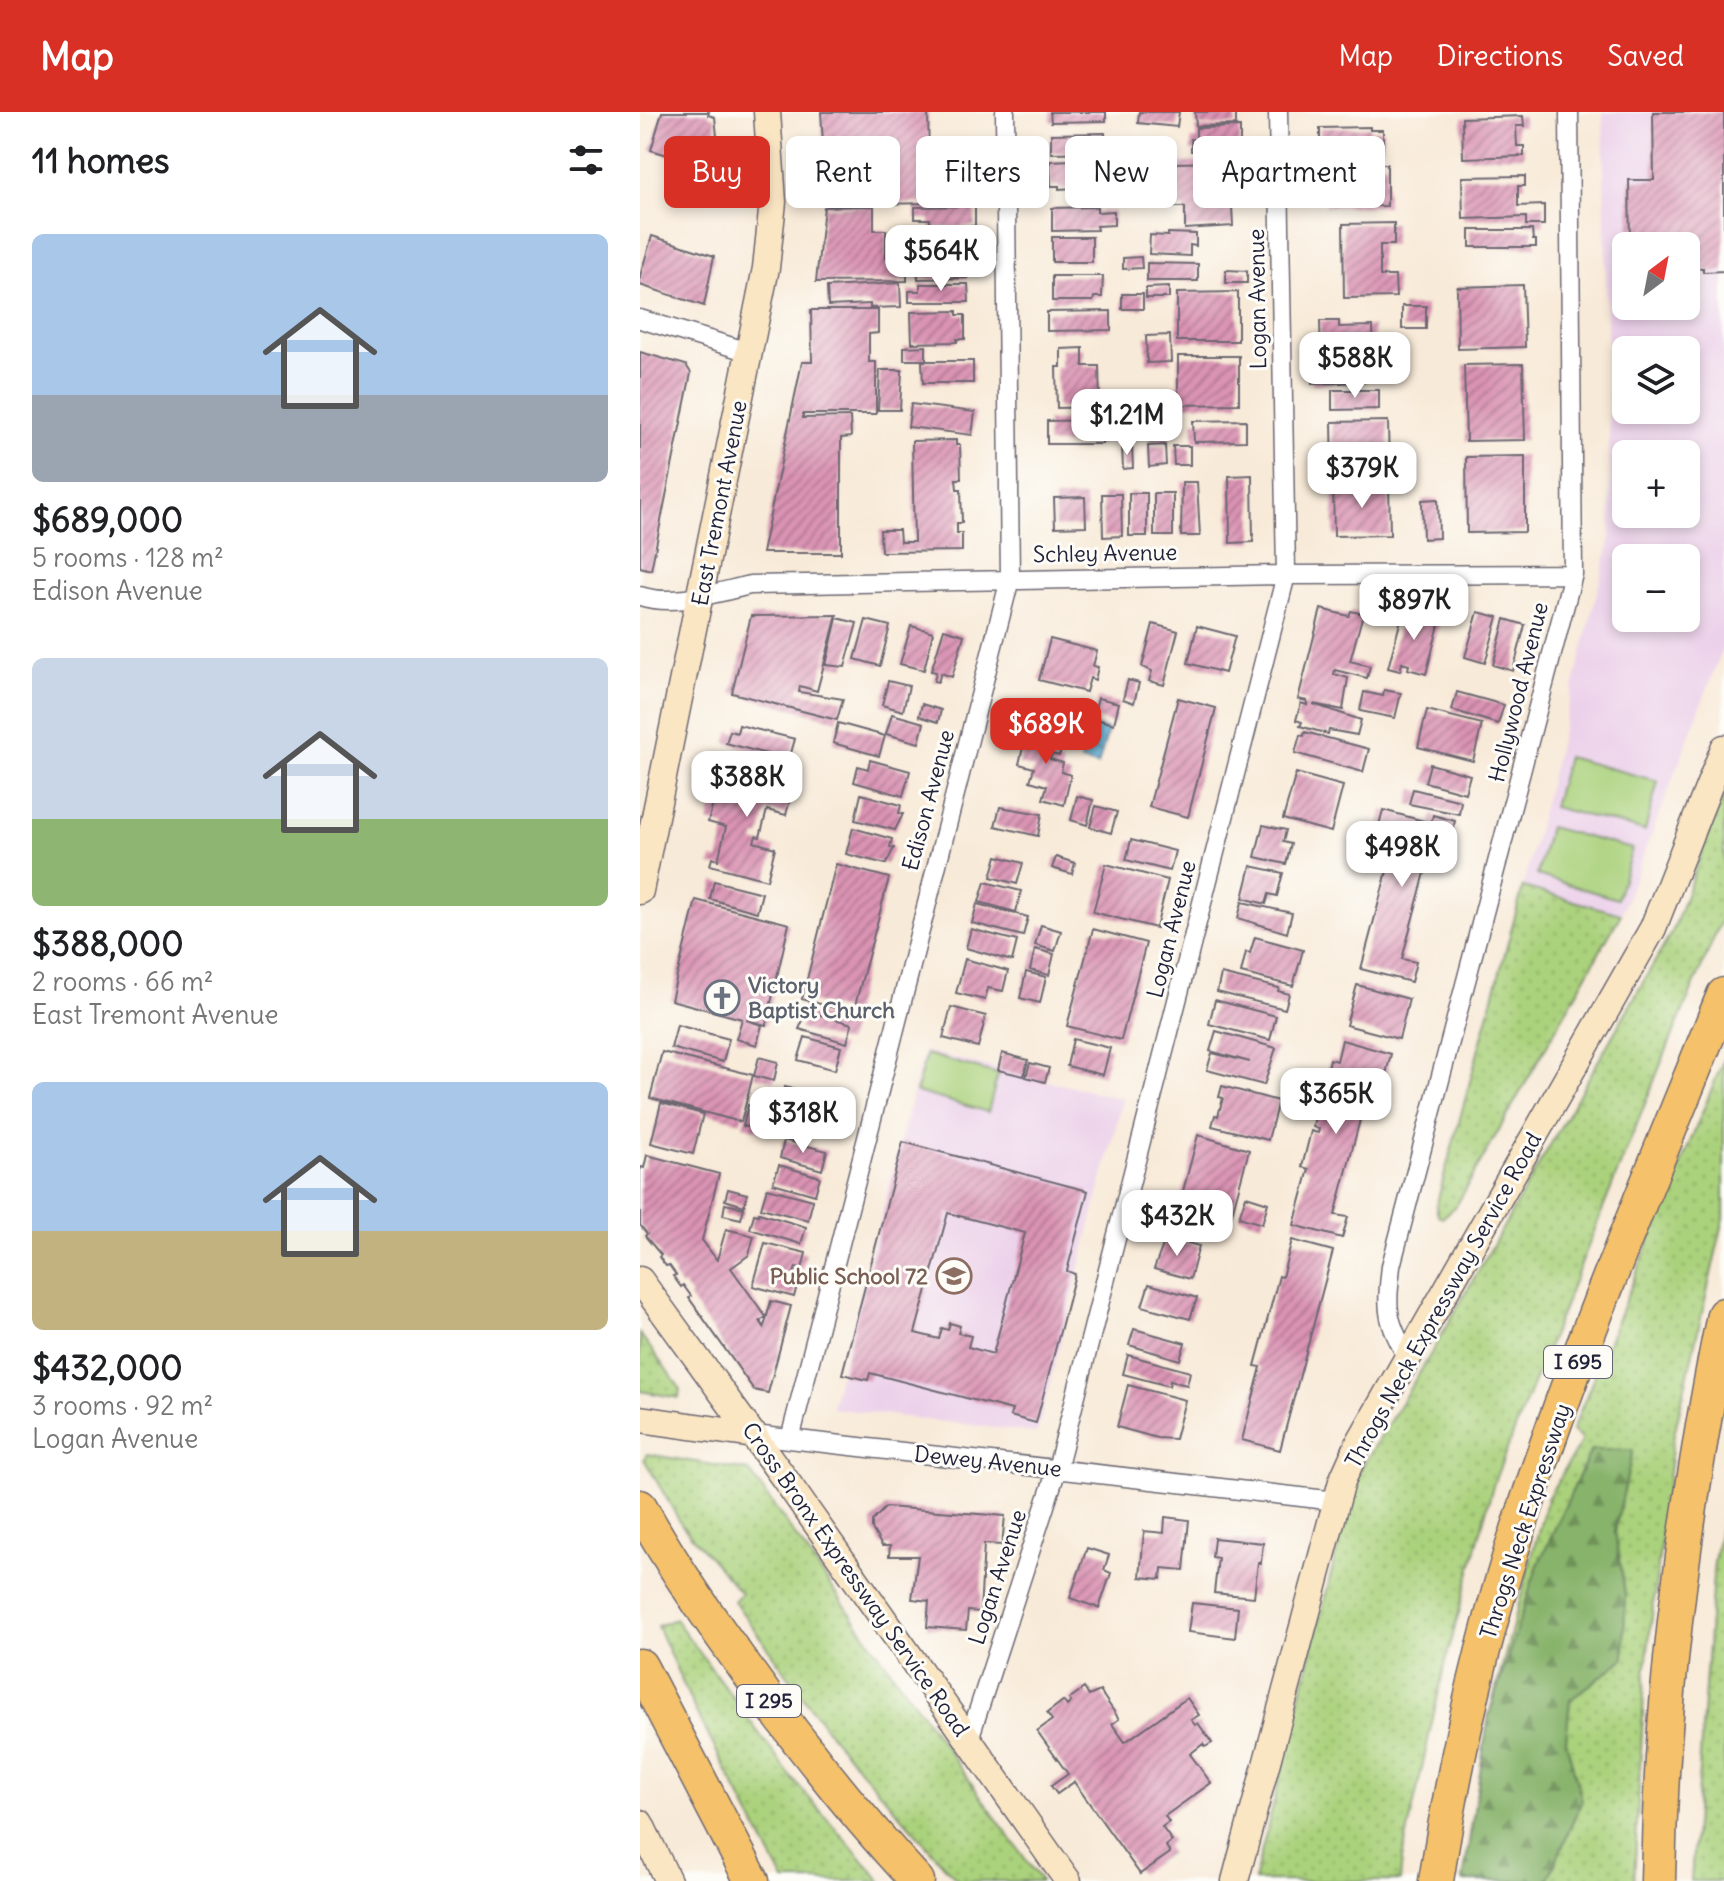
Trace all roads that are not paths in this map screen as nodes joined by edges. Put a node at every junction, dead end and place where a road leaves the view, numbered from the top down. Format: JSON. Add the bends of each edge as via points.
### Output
{"nodes":[{"id":1,"x":767,"y":112,"type":"edge"},
{"id":2,"x":1005,"y":112,"type":"edge"},
{"id":3,"x":1278,"y":112,"type":"edge"},
{"id":4,"x":1569,"y":112,"type":"edge"},
{"id":5,"x":640,"y":319,"type":"edge"},
{"id":6,"x":749,"y":352,"type":"junction"},
{"id":7,"x":1573,"y":574,"type":"junction"},
{"id":8,"x":1286,"y":575,"type":"junction"},
{"id":9,"x":1010,"y":579,"type":"junction"},
{"id":10,"x":640,"y":596,"type":"edge"},
{"id":11,"x":700,"y":597,"type":"junction"},
{"id":12,"x":1724,"y":748,"type":"edge"},
{"id":13,"x":640,"y":891,"type":"edge"},
{"id":14,"x":1724,"y":995,"type":"edge"},
{"id":15,"x":640,"y":1280,"type":"edge"},
{"id":16,"x":1724,"y":1315,"type":"edge"},
{"id":17,"x":1408,"y":1359,"type":"junction"},
{"id":18,"x":640,"y":1419,"type":"edge"},
{"id":19,"x":754,"y":1435,"type":"junction"},
{"id":20,"x":790,"y":1439,"type":"junction"},
{"id":21,"x":1057,"y":1469,"type":"junction"},
{"id":22,"x":1336,"y":1501,"type":"junction"},
{"id":23,"x":640,"y":1507,"type":"edge"},
{"id":24,"x":640,"y":1666,"type":"edge"},
{"id":25,"x":969,"y":1739,"type":"junction"},
{"id":26,"x":640,"y":1823,"type":"edge"},
{"id":27,"x":668,"y":1881,"type":"edge"},
{"id":28,"x":752,"y":1881,"type":"edge"},
{"id":29,"x":917,"y":1881,"type":"edge"},
{"id":30,"x":1068,"y":1881,"type":"edge"},
{"id":31,"x":1235,"y":1881,"type":"edge"},
{"id":32,"x":1436,"y":1881,"type":"edge"},
{"id":33,"x":1658,"y":1881,"type":"edge"}],
"edges":[{"from":1,"to":6,"type":"street","name":"East Tremont Avenue","via":[[771,224]]},
{"from":2,"to":9,"type":"street","name":"Edison Avenue"},
{"from":3,"to":8,"type":"street","name":"Logan Avenue"},
{"from":4,"to":7,"type":"street","name":"Hollywood Avenue"},
{"from":5,"to":6,"type":"street"},
{"from":6,"to":11,"type":"street","name":"East Tremont Avenue"},
{"from":7,"to":8,"type":"street","name":"Schley Avenue"},
{"from":7,"to":17,"type":"street","name":"Hollywood Avenue","via":[[1391,1266],[1386,1309]]},
{"from":8,"to":9,"type":"street","name":"Schley Avenue"},
{"from":8,"to":21,"type":"street","name":"Logan Avenue"},
{"from":9,"to":11,"type":"street","name":"Schley Avenue","via":[[750,585]]},
{"from":9,"to":20,"type":"street","name":"Edison Avenue"},
{"from":10,"to":11,"type":"street","name":"Schley Avenue","via":[[656,601]]},
{"from":11,"to":13,"type":"street","name":"East Tremont Avenue"},
{"from":12,"to":17,"type":"street","name":"Throgs Neck Expressway Service Road","via":[[1653,928]]},
{"from":14,"to":32,"type":"highway","name":"Throgs Neck Expressway","number":"I 695","via":[[1592,1325],[1521,1521],[1472,1696]]},
{"from":15,"to":19,"type":"street","name":"Cross Bronx Expressway Service Road"},
{"from":16,"to":33,"type":"highway","via":[[1677,1608]]},
{"from":17,"to":22,"type":"street","name":"Throgs Neck Expressway Service Road","via":[[1359,1443]]},
{"from":18,"to":19,"type":"street","name":"Dewey Avenue"},
{"from":19,"to":20,"type":"street","name":"Dewey Avenue"},
{"from":19,"to":25,"type":"street","name":"Cross Bronx Expressway Service Road"},
{"from":20,"to":21,"type":"street","name":"Dewey Avenue"},
{"from":21,"to":22,"type":"street","name":"Dewey Avenue"},
{"from":21,"to":25,"type":"street","name":"Logan Avenue"},
{"from":22,"to":31,"type":"street","name":"Throgs Neck Expressway Service Road"},
{"from":23,"to":29,"type":"highway","number":"I 295","via":[[783,1721]]},
{"from":24,"to":28,"type":"highway"},
{"from":25,"to":30,"type":"street","name":"Cross Bronx Expressway Service Road"},
{"from":26,"to":27,"type":"street"}]}
